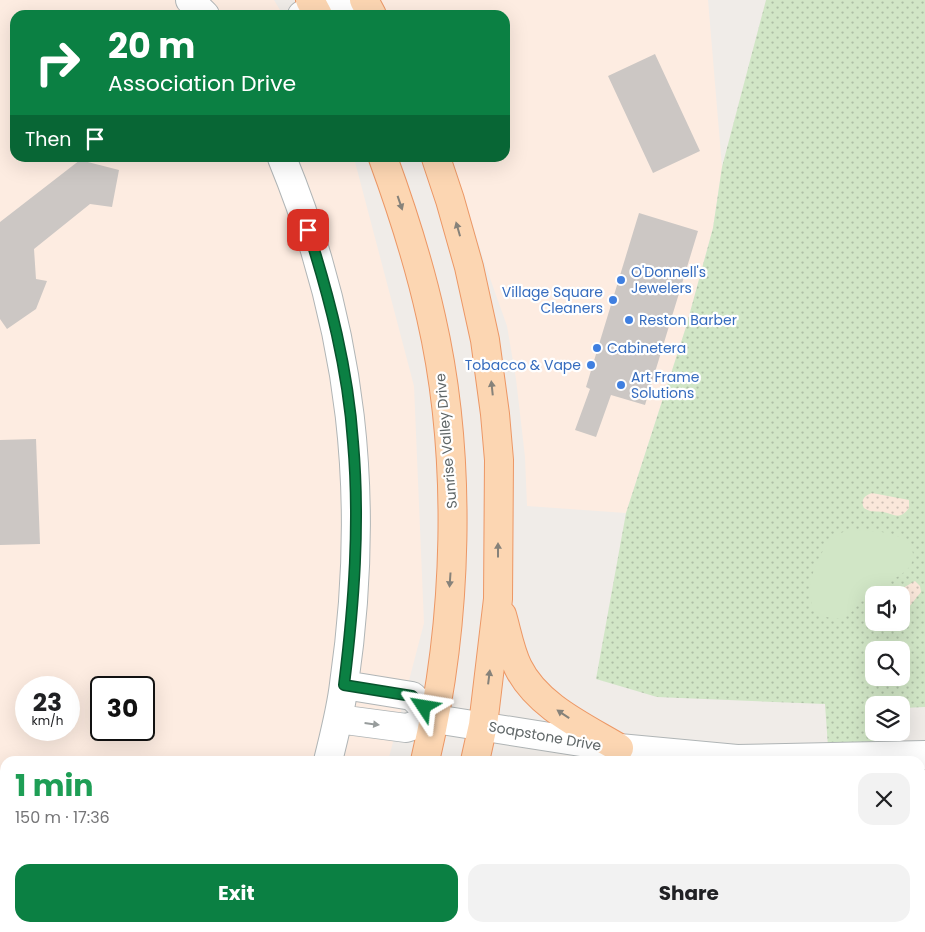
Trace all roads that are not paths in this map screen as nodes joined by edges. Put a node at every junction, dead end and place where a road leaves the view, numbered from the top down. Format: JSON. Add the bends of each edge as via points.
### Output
{"nodes":[{"id":1,"x":190,"y":0,"type":"edge"},
{"id":2,"x":365,"y":8,"type":"edge"},
{"id":3,"x":200,"y":10,"type":"edge"},
{"id":4,"x":311,"y":10,"type":"edge"},
{"id":5,"x":284,"y":162,"type":"edge"},
{"id":6,"x":385,"y":162,"type":"edge"},
{"id":7,"x":437,"y":162,"type":"edge"},
{"id":8,"x":498,"y":599,"type":"junction"},
{"id":9,"x":344,"y":685,"type":"junction"},
{"id":10,"x":435,"y":719,"type":"junction"},
{"id":11,"x":338,"y":720,"type":"junction"},
{"id":12,"x":483,"y":726,"type":"junction"},
{"id":13,"x":619,"y":748,"type":"junction"},
{"id":14,"x":925,"y":755,"type":"edge"},
{"id":15,"x":329,"y":756,"type":"edge"},
{"id":16,"x":426,"y":756,"type":"edge"},
{"id":17,"x":476,"y":756,"type":"edge"},
{"id":18,"x":697,"y":756,"type":"edge"},
{"id":19,"x":887,"y":756,"type":"edge"}],
"edges":[{"from":1,"to":3,"type":"street"},
{"from":2,"to":4,"type":"street","via":[[343,1]]},
{"from":5,"to":9,"type":"street","via":[[328,295],[350,414],[356,529],[353,602]]},
{"from":6,"to":10,"type":"main road","name":"Sunrise Valley Drive","one_way":true,"via":[[402,208],[432,318],[450,445],[453,513],[450,577]]},
{"from":8,"to":7,"type":"main road","one_way":true,"via":[[499,460],[491,376],[469,267]]},
{"from":12,"to":8,"type":"main road","one_way":true},
{"from":13,"to":8,"type":"main road","one_way":true,"via":[[555,708],[532,688],[518,668]]},
{"from":9,"to":10,"type":"street","via":[[412,696]]},
{"from":9,"to":11,"type":"street"},
{"from":11,"to":10,"type":"street","one_way":true,"via":[[406,728]]},
{"from":10,"to":12,"type":"street","name":"Soapstone Drive"},
{"from":10,"to":16,"type":"main road","name":"Sunrise Valley Drive"},
{"from":11,"to":15,"type":"street"},
{"from":12,"to":13,"type":"street","name":"Soapstone Drive"},
{"from":12,"to":17,"type":"main road"},
{"from":13,"to":18,"type":"street","name":"Soapstone Drive"},
{"from":14,"to":19,"type":"street","name":"Soapstone Drive"}]}
